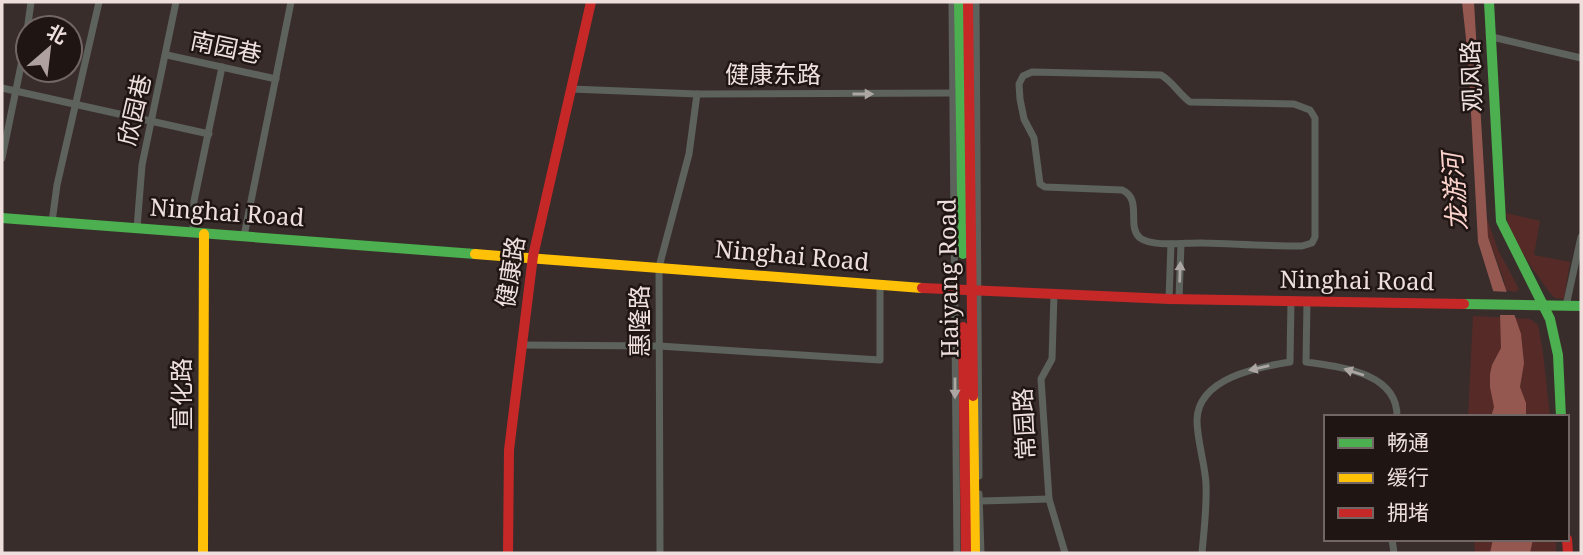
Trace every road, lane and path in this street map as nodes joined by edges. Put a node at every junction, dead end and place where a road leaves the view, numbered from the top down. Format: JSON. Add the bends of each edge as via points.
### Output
{"nodes":[{"id":1,"x":31,"y":2,"type":"edge"},
{"id":2,"x":99,"y":2,"type":"edge"},
{"id":3,"x":176,"y":2,"type":"edge"},
{"id":4,"x":291,"y":2,"type":"edge"},
{"id":5,"x":591,"y":2,"type":"edge"},
{"id":6,"x":952,"y":2,"type":"edge"},
{"id":7,"x":963,"y":2,"type":"edge"},
{"id":8,"x":976,"y":2,"type":"edge"},
{"id":9,"x":1489,"y":2,"type":"edge"},
{"id":10,"x":1492,"y":37,"type":"junction"},
{"id":11,"x":167,"y":55,"type":"junction"},
{"id":12,"x":1581,"y":58,"type":"edge"},
{"id":13,"x":222,"y":67,"type":"junction"},
{"id":14,"x":276,"y":79,"type":"junction"},
{"id":15,"x":2,"y":88,"type":"edge"},
{"id":16,"x":571,"y":89,"type":"junction"},
{"id":17,"x":16,"y":91,"type":"junction"},
{"id":18,"x":964,"y":93,"type":"junction"},
{"id":19,"x":697,"y":94,"type":"junction"},
{"id":20,"x":76,"y":104,"type":"junction"},
{"id":21,"x":152,"y":121,"type":"junction"},
{"id":22,"x":209,"y":134,"type":"junction"},
{"id":23,"x":2,"y":158,"type":"edge"},
{"id":24,"x":2,"y":218,"type":"edge"},
{"id":25,"x":52,"y":222,"type":"junction"},
{"id":26,"x":137,"y":228,"type":"junction"},
{"id":27,"x":198,"y":234,"type":"junction"},
{"id":28,"x":244,"y":236,"type":"junction"},
{"id":29,"x":1581,"y":237,"type":"edge"},
{"id":30,"x":1171,"y":244,"type":"junction"},
{"id":31,"x":1181,"y":244,"type":"junction"},
{"id":32,"x":533,"y":256,"type":"junction"},
{"id":33,"x":659,"y":267,"type":"junction"},
{"id":34,"x":880,"y":284,"type":"junction"},
{"id":35,"x":966,"y":290,"type":"junction"},
{"id":36,"x":1054,"y":294,"type":"junction"},
{"id":37,"x":1174,"y":299,"type":"junction"},
{"id":38,"x":1291,"y":300,"type":"junction"},
{"id":39,"x":1307,"y":301,"type":"junction"},
{"id":40,"x":1544,"y":305,"type":"junction"},
{"id":41,"x":1566,"y":306,"type":"junction"},
{"id":42,"x":1581,"y":306,"type":"edge"},
{"id":43,"x":521,"y":345,"type":"junction"},
{"id":44,"x":659,"y":346,"type":"junction"},
{"id":45,"x":1290,"y":362,"type":"junction"},
{"id":46,"x":1306,"y":362,"type":"junction"},
{"id":47,"x":1396,"y":415,"type":"edge"},
{"id":48,"x":1561,"y":415,"type":"edge"},
{"id":49,"x":1049,"y":499,"type":"junction"},
{"id":50,"x":979,"y":501,"type":"junction"},
{"id":51,"x":202,"y":553,"type":"edge"},
{"id":52,"x":509,"y":553,"type":"edge"},
{"id":53,"x":660,"y":553,"type":"edge"},
{"id":54,"x":957,"y":553,"type":"edge"},
{"id":55,"x":966,"y":553,"type":"edge"},
{"id":56,"x":975,"y":553,"type":"edge"},
{"id":57,"x":981,"y":553,"type":"edge"},
{"id":58,"x":1065,"y":553,"type":"edge"},
{"id":59,"x":1202,"y":553,"type":"edge"}],
"edges":[{"from":1,"to":17,"type":"street"},
{"from":2,"to":20,"type":"street"},
{"from":3,"to":11,"type":"street","name":"欣园巷"},
{"from":4,"to":14,"type":"street"},
{"from":5,"to":16,"type":"street","name":"健康路"},
{"from":6,"to":7,"type":"street"},
{"from":6,"to":18,"type":"street"},
{"from":7,"to":18,"type":"street","name":"Haiyang Road"},
{"from":8,"to":18,"type":"street"},
{"from":9,"to":10,"type":"street","name":"观风路"},
{"from":10,"to":12,"type":"street"},
{"from":10,"to":40,"type":"street","name":"观风路","via":[[1501,221]]},
{"from":11,"to":13,"type":"street","name":"南园巷"},
{"from":11,"to":21,"type":"street","name":"欣园巷"},
{"from":13,"to":14,"type":"street","name":"南园巷"},
{"from":13,"to":22,"type":"street"},
{"from":14,"to":28,"type":"street"},
{"from":15,"to":17,"type":"street"},
{"from":16,"to":19,"type":"street","name":"健康东路"},
{"from":16,"to":32,"type":"street","name":"健康路"},
{"from":17,"to":20,"type":"street"},
{"from":17,"to":23,"type":"street"},
{"from":19,"to":18,"type":"street","name":"健康东路","one_way":true},
{"from":18,"to":35,"type":"street","name":"Haiyang Road"},
{"from":18,"to":35,"type":"street"},
{"from":19,"to":33,"type":"street","name":"惠隆路","via":[[689,154]]},
{"from":20,"to":21,"type":"street"},
{"from":20,"to":25,"type":"street"},
{"from":21,"to":22,"type":"street"},
{"from":21,"to":26,"type":"street","name":"欣园巷","via":[[142,165]]},
{"from":22,"to":27,"type":"street","via":[[194,201]]},
{"from":24,"to":25,"type":"street","name":"Ninghai Road"},
{"from":25,"to":26,"type":"street","name":"Ninghai Road"},
{"from":26,"to":27,"type":"street","name":"Ninghai Road"},
{"from":27,"to":28,"type":"street","name":"Ninghai Road"},
{"from":27,"to":51,"type":"street","name":"宣化路"},
{"from":28,"to":32,"type":"street","name":"Ninghai Road"},
{"from":29,"to":41,"type":"street"},
{"from":30,"to":31,"type":"street"},
{"from":30,"to":31,"type":"street","via":[[1138,236],[1129,193],[1040,184],[1034,138],[1020,99],[1023,76],[1032,72],[1161,75],[1190,102],[1294,104],[1310,110],[1315,118],[1312,243]]},
{"from":30,"to":37,"type":"street"},
{"from":37,"to":31,"type":"street","one_way":true},
{"from":32,"to":33,"type":"street","name":"Ninghai Road"},
{"from":32,"to":43,"type":"street","name":"健康路"},
{"from":33,"to":34,"type":"street","name":"Ninghai Road"},
{"from":33,"to":44,"type":"street","name":"惠隆路"},
{"from":34,"to":35,"type":"street","name":"Ninghai Road"},
{"from":34,"to":44,"type":"street","via":[[880,360]]},
{"from":35,"to":36,"type":"street","name":"Ninghai Road"},
{"from":35,"to":50,"type":"street"},
{"from":35,"to":54,"type":"street","one_way":true},
{"from":35,"to":55,"type":"street","name":"Haiyang Road"},
{"from":35,"to":56,"type":"street","name":"Haiyang Road"},
{"from":36,"to":37,"type":"street","name":"Ninghai Road"},
{"from":36,"to":49,"type":"street","name":"常园路","via":[[1052,359],[1041,379]]},
{"from":37,"to":38,"type":"street","name":"Ninghai Road"},
{"from":38,"to":39,"type":"street","name":"Ninghai Road"},
{"from":38,"to":45,"type":"street"},
{"from":39,"to":40,"type":"street","name":"Ninghai Road"},
{"from":39,"to":46,"type":"street"},
{"from":40,"to":41,"type":"street","name":"Ninghai Road"},
{"from":40,"to":48,"type":"street","name":"观风路","via":[[1558,355]]},
{"from":41,"to":42,"type":"street","name":"Ninghai Road"},
{"from":43,"to":44,"type":"street"},
{"from":43,"to":52,"type":"street","name":"健康路","via":[[509,450]]},
{"from":44,"to":53,"type":"street","name":"惠隆路"},
{"from":45,"to":46,"type":"street"},
{"from":45,"to":59,"type":"street","one_way":true,"via":[[1231,377],[1200,405],[1197,419],[1206,493]]},
{"from":47,"to":46,"type":"street","one_way":true,"via":[[1390,391],[1378,382],[1347,369]]},
{"from":49,"to":50,"type":"street"},
{"from":49,"to":58,"type":"street","name":"常园路"},
{"from":50,"to":57,"type":"street"}]}
